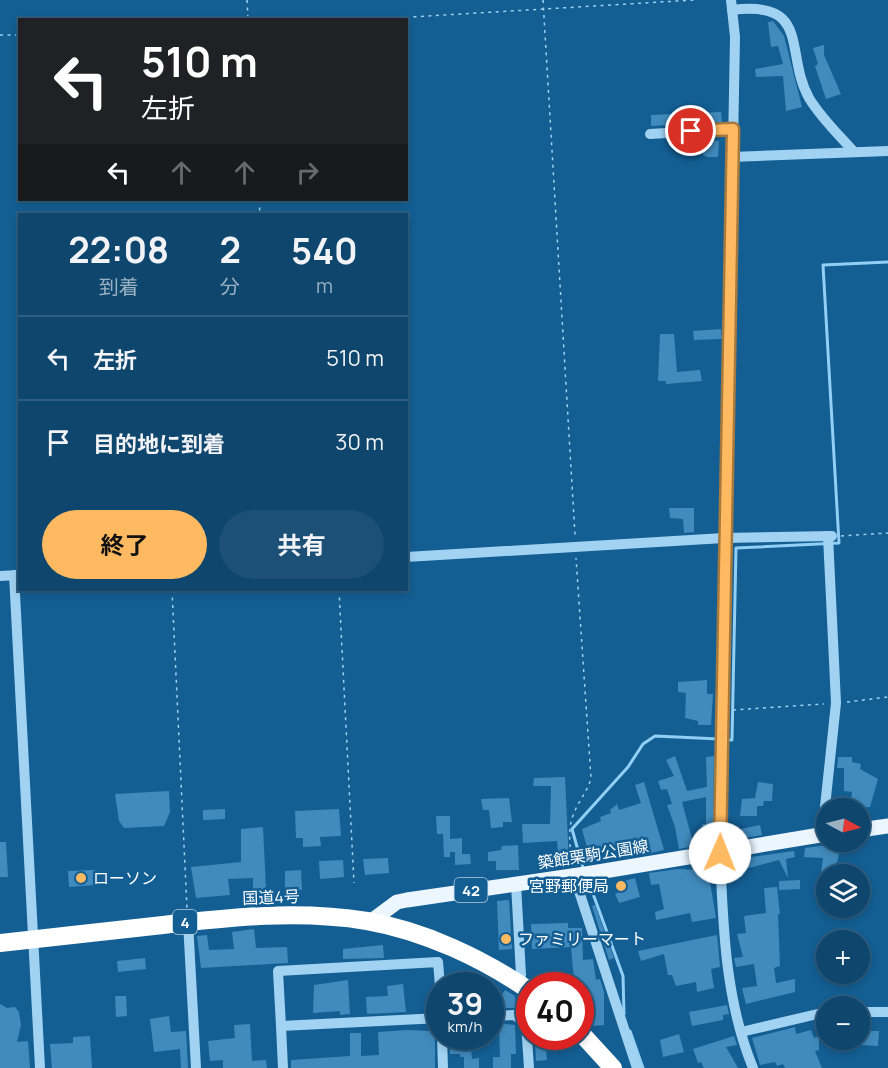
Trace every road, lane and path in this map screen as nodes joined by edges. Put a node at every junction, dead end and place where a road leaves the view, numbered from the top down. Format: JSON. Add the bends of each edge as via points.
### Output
{"nodes":[{"id":1,"x":247,"y":0,"type":"edge"},
{"id":2,"x":543,"y":0,"type":"edge"},
{"id":3,"x":694,"y":0,"type":"edge"},
{"id":4,"x":732,"y":5,"type":"edge"},
{"id":5,"x":544,"y":9,"type":"junction"},
{"id":6,"x":248,"y":18,"type":"edge"},
{"id":7,"x":394,"y":18,"type":"edge"},
{"id":8,"x":0,"y":35,"type":"edge"},
{"id":9,"x":18,"y":35,"type":"edge"},
{"id":10,"x":733,"y":129,"type":"junction"},
{"id":11,"x":650,"y":134,"type":"dead end"},
{"id":12,"x":888,"y":151,"type":"edge"},
{"id":13,"x":854,"y":152,"type":"junction"},
{"id":14,"x":732,"y":157,"type":"junction"},
{"id":15,"x":888,"y":533,"type":"edge"},
{"id":16,"x":844,"y":536,"type":"dead end"},
{"id":17,"x":724,"y":538,"type":"junction"},
{"id":18,"x":575,"y":548,"type":"junction"},
{"id":19,"x":408,"y":556,"type":"edge"},
{"id":20,"x":17,"y":575,"type":"edge"},
{"id":21,"x":0,"y":576,"type":"edge"},
{"id":22,"x":172,"y":591,"type":"edge"},
{"id":23,"x":339,"y":591,"type":"edge"},
{"id":24,"x":888,"y":698,"type":"edge"},
{"id":25,"x":836,"y":703,"type":"junction"},
{"id":26,"x":740,"y":709,"type":"dead end"},
{"id":27,"x":827,"y":798,"type":"edge"},
{"id":28,"x":888,"y":826,"type":"edge"},
{"id":29,"x":870,"y":829,"type":"edge"},
{"id":30,"x":816,"y":835,"type":"edge"},
{"id":31,"x":720,"y":853,"type":"junction"},
{"id":32,"x":582,"y":874,"type":"junction"},
{"id":33,"x":354,"y":883,"type":"dead end"},
{"id":34,"x":516,"y":884,"type":"junction"},
{"id":35,"x":188,"y":922,"type":"junction"},
{"id":36,"x":370,"y":922,"type":"junction"},
{"id":37,"x":32,"y":939,"type":"junction"},
{"id":38,"x":0,"y":942,"type":"edge"},
{"id":39,"x":439,"y":972,"type":"edge"},
{"id":40,"x":521,"y":972,"type":"edge"},
{"id":41,"x":516,"y":983,"type":"edge"},
{"id":42,"x":870,"y":1012,"type":"edge"},
{"id":43,"x":888,"y":1012,"type":"edge"},
{"id":44,"x":816,"y":1014,"type":"edge"},
{"id":45,"x":504,"y":1015,"type":"edge"},
{"id":46,"x":426,"y":1019,"type":"edge"},
{"id":47,"x":281,"y":1026,"type":"junction"},
{"id":48,"x":741,"y":1032,"type":"junction"},
{"id":49,"x":594,"y":1047,"type":"edge"},
{"id":50,"x":442,"y":1050,"type":"edge"},
{"id":51,"x":40,"y":1068,"type":"edge"},
{"id":52,"x":196,"y":1068,"type":"edge"},
{"id":53,"x":283,"y":1068,"type":"edge"},
{"id":54,"x":443,"y":1068,"type":"edge"},
{"id":55,"x":529,"y":1068,"type":"edge"},
{"id":56,"x":613,"y":1068,"type":"edge"},
{"id":57,"x":637,"y":1068,"type":"edge"},
{"id":58,"x":753,"y":1068,"type":"edge"}],
"edges":[{"from":1,"to":6,"type":"path"},
{"from":2,"to":5,"type":"path"},
{"from":3,"to":5,"type":"path"},
{"from":4,"to":10,"type":"street"},
{"from":4,"to":13,"type":"street","via":[[766,6],[789,24],[808,97]]},
{"from":5,"to":7,"type":"path"},
{"from":5,"to":18,"type":"path"},
{"from":8,"to":9,"type":"path"},
{"from":10,"to":11,"type":"street"},
{"from":10,"to":14,"type":"street"},
{"from":12,"to":13,"type":"street"},
{"from":13,"to":14,"type":"street"},
{"from":14,"to":17,"type":"street"},
{"from":15,"to":16,"type":"path"},
{"from":17,"to":18,"type":"street"},
{"from":17,"to":25,"type":"street","via":[[829,537]]},
{"from":17,"to":31,"type":"street"},
{"from":18,"to":19,"type":"street"},
{"from":18,"to":32,"type":"path","via":[[591,778],[569,832]]},
{"from":20,"to":21,"type":"street"},
{"from":20,"to":37,"type":"street"},
{"from":22,"to":35,"type":"path"},
{"from":23,"to":33,"type":"path"},
{"from":24,"to":25,"type":"path"},
{"from":25,"to":26,"type":"path"},
{"from":25,"to":27,"type":"street"},
{"from":28,"to":29,"type":"main road"},
{"from":30,"to":31,"type":"main road","name":"築館栗駒公園線","number":"42"},
{"from":31,"to":32,"type":"main road","name":"築館栗駒公園線","number":"42"},
{"from":31,"to":48,"type":"street","via":[[724,942]]},
{"from":32,"to":34,"type":"main road","name":"築館栗駒公園線","number":"42"},
{"from":32,"to":57,"type":"street"},
{"from":34,"to":36,"type":"main road","name":"築館栗駒公園線","number":"42","via":[[397,902]]},
{"from":34,"to":40,"type":"street"},
{"from":35,"to":36,"type":"highway","name":"国道4号","number":"4","via":[[284,914]]},
{"from":35,"to":37,"type":"highway","name":"国道4号","number":"4"},
{"from":35,"to":52,"type":"street"},
{"from":36,"to":41,"type":"highway","name":"国道4号","number":"4","via":[[454,949]]},
{"from":37,"to":38,"type":"highway","name":"国道4号","number":"4"},
{"from":37,"to":51,"type":"street"},
{"from":39,"to":47,"type":"street","via":[[438,962],[278,971]]},
{"from":42,"to":43,"type":"street"},
{"from":44,"to":48,"type":"street"},
{"from":45,"to":55,"type":"street","via":[[514,1015],[526,1023]]},
{"from":46,"to":47,"type":"street"},
{"from":47,"to":53,"type":"street"},
{"from":48,"to":58,"type":"street"},
{"from":49,"to":56,"type":"highway"},
{"from":50,"to":54,"type":"street"}]}
